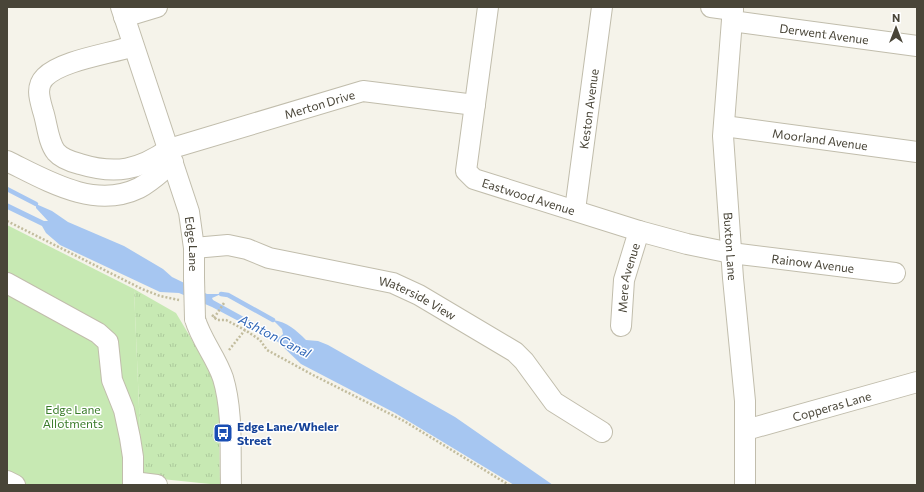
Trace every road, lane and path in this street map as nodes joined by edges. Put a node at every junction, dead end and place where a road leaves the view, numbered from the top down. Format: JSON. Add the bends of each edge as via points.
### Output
{"nodes":[{"id":1,"x":157,"y":7,"type":"edge"},
{"id":2,"x":488,"y":7,"type":"edge"},
{"id":3,"x":602,"y":7,"type":"edge"},
{"id":4,"x":711,"y":7,"type":"edge"},
{"id":5,"x":122,"y":12,"type":"edge"},
{"id":6,"x":733,"y":13,"type":"edge"},
{"id":7,"x":133,"y":46,"type":"junction"},
{"id":8,"x":917,"y":46,"type":"edge"},
{"id":9,"x":475,"y":105,"type":"junction"},
{"id":10,"x":724,"y":126,"type":"junction"},
{"id":11,"x":917,"y":152,"type":"edge"},
{"id":12,"x":171,"y":155,"type":"junction"},
{"id":13,"x":7,"y":161,"type":"edge"},
{"id":14,"x":575,"y":210,"type":"junction"},
{"id":15,"x":7,"y":221,"type":"edge"},
{"id":16,"x":639,"y":231,"type":"junction"},
{"id":17,"x":194,"y":248,"type":"junction"},
{"id":18,"x":732,"y":253,"type":"junction"},
{"id":19,"x":895,"y":273,"type":"dead end"},
{"id":20,"x":7,"y":283,"type":"edge"},
{"id":21,"x":172,"y":298,"type":"dead end"},
{"id":22,"x":224,"y":303,"type":"dead end"},
{"id":23,"x":205,"y":319,"type":"junction"},
{"id":24,"x":621,"y":326,"type":"dead end"},
{"id":25,"x":217,"y":365,"type":"junction"},
{"id":26,"x":917,"y":382,"type":"edge"},
{"id":27,"x":746,"y":430,"type":"junction"},
{"id":28,"x":602,"y":432,"type":"dead end"},
{"id":29,"x":7,"y":481,"type":"edge"},
{"id":30,"x":133,"y":484,"type":"edge"},
{"id":31,"x":15,"y":485,"type":"edge"},
{"id":32,"x":157,"y":485,"type":"edge"},
{"id":33,"x":232,"y":485,"type":"edge"},
{"id":34,"x":509,"y":485,"type":"edge"},
{"id":35,"x":745,"y":485,"type":"edge"}],
"edges":[{"from":1,"to":5,"type":"street"},
{"from":2,"to":9,"type":"street","name":"Eastwood Avenue"},
{"from":3,"to":14,"type":"street","name":"Keston Avenue"},
{"from":4,"to":6,"type":"street"},
{"from":5,"to":7,"type":"street","name":"Edge Lane"},
{"from":6,"to":8,"type":"street","name":"Derwent Avenue"},
{"from":6,"to":10,"type":"street","name":"Buxton Lane"},
{"from":7,"to":12,"type":"street","name":"Edge Lane"},
{"from":7,"to":12,"type":"street","via":[[71,64],[45,76],[39,91],[51,140],[55,151],[69,161],[102,169],[122,170]]},
{"from":9,"to":12,"type":"street","name":"Merton Drive","via":[[363,91]]},
{"from":9,"to":14,"type":"street","name":"Eastwood Avenue","via":[[466,171],[474,179]]},
{"from":10,"to":11,"type":"street","name":"Moorland Avenue"},
{"from":10,"to":18,"type":"street","name":"Buxton Lane"},
{"from":12,"to":13,"type":"street","via":[[139,188],[97,196],[72,191]]},
{"from":12,"to":17,"type":"street","name":"Edge Lane","via":[[189,212]]},
{"from":14,"to":16,"type":"street","name":"Eastwood Avenue"},
{"from":15,"to":21,"type":"path","via":[[142,289]]},
{"from":16,"to":18,"type":"street","name":"Eastwood Avenue"},
{"from":16,"to":24,"type":"street","name":"Mere Avenue","via":[[624,280]]},
{"from":17,"to":23,"type":"street","name":"Edge Lane","bridge":true,"via":[[194,278]]},
{"from":17,"to":28,"type":"street","name":"Waterside View","via":[[228,245],[269,258],[403,286],[515,352],[554,402]]},
{"from":18,"to":19,"type":"street","name":"Rainow Avenue"},
{"from":18,"to":27,"type":"street","name":"Buxton Lane"},
{"from":20,"to":30,"type":"street","via":[[98,333],[108,342],[112,380],[124,410],[130,438]]},
{"from":22,"to":23,"type":"path","via":[[217,314]]},
{"from":23,"to":25,"type":"street","name":"Edge Lane","via":[[204,341]]},
{"from":25,"to":33,"type":"street","name":"Edge Lane","via":[[223,377],[227,398]]},
{"from":25,"to":34,"type":"path","via":[[245,330],[260,340],[267,350],[404,421]]},
{"from":26,"to":27,"type":"street","name":"Copperas Lane"},
{"from":27,"to":35,"type":"street","name":"Buxton Lane"},
{"from":29,"to":31,"type":"street"},
{"from":30,"to":32,"type":"street"}]}
